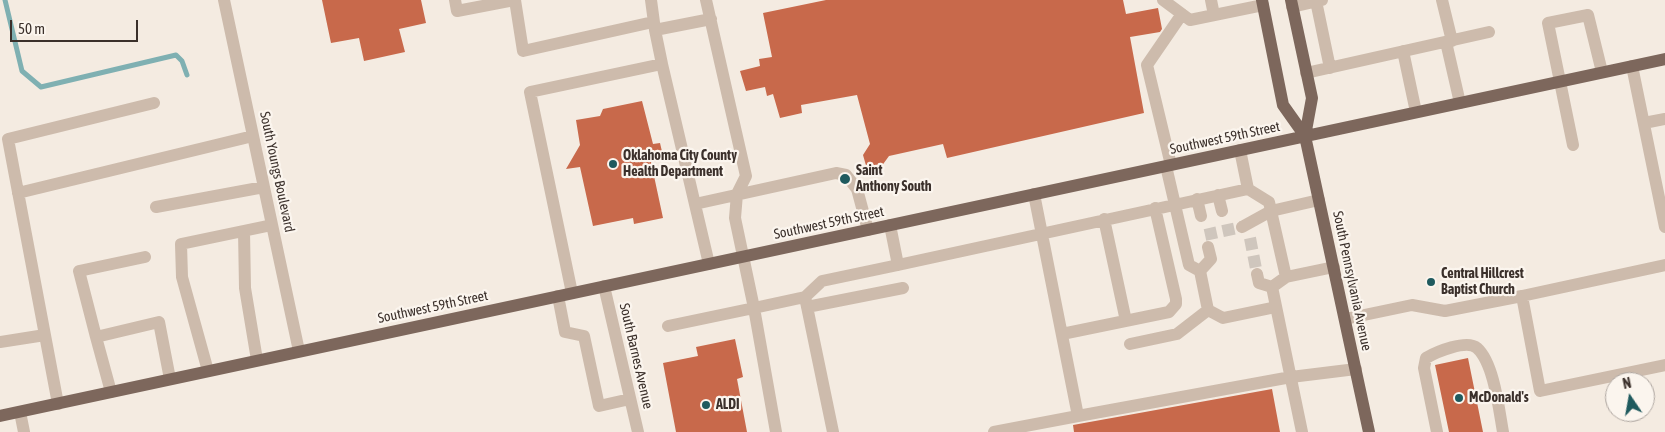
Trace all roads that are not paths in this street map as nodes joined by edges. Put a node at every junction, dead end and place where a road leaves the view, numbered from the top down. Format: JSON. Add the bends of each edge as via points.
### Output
{"nodes":[{"id":1,"x":224,"y":0,"type":"edge"},
{"id":2,"x":455,"y":0,"type":"edge"},
{"id":3,"x":514,"y":0,"type":"edge"},
{"id":4,"x":651,"y":0,"type":"edge"},
{"id":5,"x":706,"y":0,"type":"edge"},
{"id":6,"x":1163,"y":0,"type":"edge"},
{"id":7,"x":1211,"y":0,"type":"edge"},
{"id":8,"x":1442,"y":0,"type":"edge"},
{"id":9,"x":1319,"y":1,"type":"edge"},
{"id":10,"x":1262,"y":2,"type":"edge"},
{"id":11,"x":1292,"y":4,"type":"edge"},
{"id":12,"x":1182,"y":14,"type":"junction"},
{"id":13,"x":1214,"y":15,"type":"junction"},
{"id":14,"x":711,"y":19,"type":"junction"},
{"id":15,"x":654,"y":26,"type":"junction"},
{"id":16,"x":1489,"y":32,"type":"dead end"},
{"id":17,"x":1449,"y":41,"type":"junction"},
{"id":18,"x":1404,"y":51,"type":"junction"},
{"id":19,"x":1665,"y":59,"type":"edge"},
{"id":20,"x":662,"y":64,"type":"junction"},
{"id":21,"x":1632,"y":66,"type":"junction"},
{"id":22,"x":1330,"y":68,"type":"junction"},
{"id":23,"x":1602,"y":72,"type":"junction"},
{"id":24,"x":1306,"y":73,"type":"junction"},
{"id":25,"x":1560,"y":81,"type":"junction"},
{"id":26,"x":154,"y":103,"type":"dead end"},
{"id":27,"x":1460,"y":103,"type":"junction"},
{"id":28,"x":1416,"y":112,"type":"junction"},
{"id":29,"x":1665,"y":119,"type":"edge"},
{"id":30,"x":1644,"y":123,"type":"junction"},
{"id":31,"x":254,"y":136,"type":"junction"},
{"id":32,"x":1305,"y":136,"type":"junction"},
{"id":33,"x":4,"y":137,"type":"edge"},
{"id":34,"x":1574,"y":145,"type":"dead end"},
{"id":35,"x":1240,"y":150,"type":"junction"},
{"id":36,"x":1168,"y":165,"type":"junction"},
{"id":37,"x":264,"y":187,"type":"junction"},
{"id":38,"x":1248,"y":189,"type":"junction"},
{"id":39,"x":18,"y":193,"type":"junction"},
{"id":40,"x":737,"y":194,"type":"junction"},
{"id":41,"x":1034,"y":194,"type":"junction"},
{"id":42,"x":1218,"y":195,"type":"junction"},
{"id":43,"x":1197,"y":199,"type":"junction"},
{"id":44,"x":1319,"y":200,"type":"junction"},
{"id":45,"x":695,"y":204,"type":"junction"},
{"id":46,"x":1175,"y":204,"type":"junction"},
{"id":47,"x":156,"y":207,"type":"dead end"},
{"id":48,"x":1155,"y":208,"type":"junction"},
{"id":49,"x":1222,"y":211,"type":"dead end"},
{"id":50,"x":1271,"y":211,"type":"junction"},
{"id":51,"x":1201,"y":216,"type":"dead end"},
{"id":52,"x":1104,"y":219,"type":"junction"},
{"id":53,"x":272,"y":225,"type":"junction"},
{"id":54,"x":890,"y":225,"type":"junction"},
{"id":55,"x":1665,"y":227,"type":"edge"},
{"id":56,"x":868,"y":230,"type":"junction"},
{"id":57,"x":1246,"y":230,"type":"tunnel mouth"},
{"id":58,"x":244,"y":231,"type":"junction"},
{"id":59,"x":1042,"y":235,"type":"junction"},
{"id":60,"x":1208,"y":247,"type":"dead end"},
{"id":61,"x":743,"y":256,"type":"junction"},
{"id":62,"x":145,"y":257,"type":"dead end"},
{"id":63,"x":709,"y":264,"type":"junction"},
{"id":64,"x":898,"y":265,"type":"junction"},
{"id":65,"x":1665,"y":265,"type":"edge"},
{"id":66,"x":1334,"y":267,"type":"junction"},
{"id":67,"x":1200,"y":271,"type":"junction"},
{"id":68,"x":1257,"y":274,"type":"tunnel mouth"},
{"id":69,"x":1286,"y":277,"type":"junction"},
{"id":70,"x":604,"y":286,"type":"junction"},
{"id":71,"x":1272,"y":287,"type":"junction"},
{"id":72,"x":903,"y":288,"type":"dead end"},
{"id":73,"x":572,"y":292,"type":"junction"},
{"id":74,"x":558,"y":296,"type":"junction"},
{"id":75,"x":1522,"y":296,"type":"junction"},
{"id":76,"x":806,"y":302,"type":"junction"},
{"id":77,"x":1276,"y":307,"type":"junction"},
{"id":78,"x":754,"y":308,"type":"junction"},
{"id":79,"x":1208,"y":310,"type":"junction"},
{"id":80,"x":1345,"y":319,"type":"junction"},
{"id":81,"x":1126,"y":321,"type":"junction"},
{"id":82,"x":668,"y":326,"type":"dead end"},
{"id":83,"x":1062,"y":334,"type":"junction"},
{"id":84,"x":45,"y":335,"type":"junction"},
{"id":85,"x":96,"y":337,"type":"junction"},
{"id":86,"x":0,"y":342,"type":"edge"},
{"id":87,"x":1130,"y":344,"type":"dead end"},
{"id":88,"x":299,"y":351,"type":"junction"},
{"id":89,"x":257,"y":360,"type":"junction"},
{"id":90,"x":1665,"y":365,"type":"edge"},
{"id":91,"x":1356,"y":369,"type":"junction"},
{"id":92,"x":208,"y":371,"type":"junction"},
{"id":93,"x":1291,"y":377,"type":"junction"},
{"id":94,"x":170,"y":379,"type":"junction"},
{"id":95,"x":111,"y":392,"type":"junction"},
{"id":96,"x":630,"y":399,"type":"junction"},
{"id":97,"x":58,"y":404,"type":"junction"},
{"id":98,"x":20,"y":412,"type":"junction"},
{"id":99,"x":0,"y":416,"type":"edge"},
{"id":100,"x":1078,"y":416,"type":"junction"},
{"id":101,"x":24,"y":432,"type":"edge"},
{"id":102,"x":638,"y":432,"type":"edge"},
{"id":103,"x":776,"y":432,"type":"edge"},
{"id":104,"x":833,"y":432,"type":"edge"},
{"id":105,"x":994,"y":432,"type":"edge"},
{"id":106,"x":1302,"y":432,"type":"edge"},
{"id":107,"x":1369,"y":432,"type":"edge"},
{"id":108,"x":1437,"y":432,"type":"edge"},
{"id":109,"x":1503,"y":432,"type":"edge"}],
"edges":[{"from":1,"to":31,"type":"street","name":"South Youngs Boulevard"},
{"from":2,"to":3,"type":"street","via":[[457,11]]},
{"from":3,"to":15,"type":"street","via":[[523,50]]},
{"from":4,"to":15,"type":"street"},
{"from":5,"to":14,"type":"street"},
{"from":6,"to":12,"type":"street"},
{"from":7,"to":13,"type":"street"},
{"from":8,"to":17,"type":"street"},
{"from":9,"to":11,"type":"street"},
{"from":9,"to":22,"type":"street"},
{"from":10,"to":13,"type":"street"},
{"from":10,"to":32,"type":"main road","name":"South Pennsylvania Avenue","via":[[1283,105]]},
{"from":11,"to":24,"type":"main road","name":"South Pennsylvania Avenue"},
{"from":12,"to":13,"type":"street","via":[[1190,20]]},
{"from":12,"to":36,"type":"street","via":[[1148,65]]},
{"from":14,"to":15,"type":"street"},
{"from":14,"to":40,"type":"street","via":[[746,176]]},
{"from":15,"to":20,"type":"street"},
{"from":16,"to":17,"type":"street"},
{"from":17,"to":18,"type":"street"},
{"from":17,"to":27,"type":"street"},
{"from":18,"to":22,"type":"street"},
{"from":18,"to":28,"type":"street"},
{"from":19,"to":21,"type":"main road","name":"Southwest 59th Street"},
{"from":20,"to":45,"type":"street"},
{"from":20,"to":73,"type":"street","via":[[530,92]]},
{"from":21,"to":23,"type":"main road","name":"Southwest 59th Street"},
{"from":21,"to":30,"type":"street"},
{"from":22,"to":24,"type":"street"},
{"from":23,"to":25,"type":"main road","name":"Southwest 59th Street"},
{"from":23,"to":25,"type":"street","via":[[1588,14],[1548,22]]},
{"from":24,"to":32,"type":"main road","name":"South Pennsylvania Avenue","via":[[1312,98]]},
{"from":25,"to":27,"type":"main road","name":"Southwest 59th Street"},
{"from":25,"to":34,"type":"street"},
{"from":26,"to":33,"type":"street"},
{"from":27,"to":28,"type":"main road","name":"Southwest 59th Street"},
{"from":28,"to":32,"type":"main road","name":"Southwest 59th Street"},
{"from":29,"to":30,"type":"street"},
{"from":30,"to":55,"type":"street"},
{"from":31,"to":37,"type":"street","name":"South Youngs Boulevard"},
{"from":31,"to":39,"type":"street"},
{"from":32,"to":35,"type":"main road","name":"Southwest 59th Street"},
{"from":32,"to":44,"type":"main road","name":"South Pennsylvania Avenue"},
{"from":33,"to":39,"type":"street"},
{"from":35,"to":36,"type":"main road","name":"Southwest 59th Street"},
{"from":35,"to":38,"type":"street"},
{"from":36,"to":41,"type":"main road","name":"Southwest 59th Street"},
{"from":36,"to":46,"type":"street"},
{"from":37,"to":47,"type":"street"},
{"from":37,"to":53,"type":"street","name":"South Youngs Boulevard"},
{"from":38,"to":42,"type":"street"},
{"from":38,"to":50,"type":"street","via":[[1269,202]]},
{"from":39,"to":84,"type":"street"},
{"from":40,"to":45,"type":"street"},
{"from":40,"to":56,"type":"street","via":[[836,173],[846,174],[857,189]]},
{"from":40,"to":61,"type":"street","via":[[735,218]]},
{"from":41,"to":54,"type":"main road","name":"Southwest 59th Street"},
{"from":41,"to":59,"type":"street"},
{"from":42,"to":43,"type":"street"},
{"from":42,"to":49,"type":"street"},
{"from":43,"to":46,"type":"street"},
{"from":43,"to":51,"type":"street"},
{"from":44,"to":50,"type":"street"},
{"from":44,"to":66,"type":"main road","name":"South Pennsylvania Avenue"},
{"from":45,"to":63,"type":"street"},
{"from":46,"to":48,"type":"street"},
{"from":46,"to":67,"type":"street","via":[[1189,265]]},
{"from":48,"to":52,"type":"street"},
{"from":48,"to":81,"type":"street","via":[[1176,304],[1169,312]]},
{"from":50,"to":57,"type":"street"},
{"from":50,"to":69,"type":"street"},
{"from":52,"to":59,"type":"street"},
{"from":52,"to":81,"type":"street"},
{"from":53,"to":58,"type":"street"},
{"from":53,"to":88,"type":"street","name":"South Youngs Boulevard"},
{"from":54,"to":56,"type":"main road","name":"Southwest 59th Street"},
{"from":54,"to":64,"type":"street"},
{"from":56,"to":61,"type":"main road","name":"Southwest 59th Street"},
{"from":58,"to":89,"type":"street","via":[[244,288]]},
{"from":58,"to":92,"type":"street","via":[[181,244],[182,277]]},
{"from":59,"to":64,"type":"street"},
{"from":59,"to":83,"type":"street"},
{"from":60,"to":67,"type":"street","via":[[1211,259]]},
{"from":61,"to":63,"type":"main road","name":"Southwest 59th Street"},
{"from":61,"to":78,"type":"street"},
{"from":62,"to":85,"type":"street","via":[[79,271]]},
{"from":63,"to":70,"type":"main road","name":"Southwest 59th Street"},
{"from":64,"to":76,"type":"street","via":[[822,281]]},
{"from":65,"to":75,"type":"street"},
{"from":66,"to":69,"type":"street"},
{"from":66,"to":80,"type":"main road","name":"South Pennsylvania Avenue"},
{"from":67,"to":79,"type":"street"},
{"from":68,"to":71,"type":"street","via":[[1259,283]]},
{"from":69,"to":71,"type":"street"},
{"from":70,"to":73,"type":"main road","name":"Southwest 59th Street"},
{"from":70,"to":96,"type":"street","name":"South Barnes Avenue"},
{"from":71,"to":77,"type":"street"},
{"from":72,"to":76,"type":"street"},
{"from":73,"to":74,"type":"main road","name":"Southwest 59th Street"},
{"from":74,"to":88,"type":"main road","name":"Southwest 59th Street"},
{"from":74,"to":96,"type":"street","via":[[565,332],[584,336],[599,406]]},
{"from":75,"to":80,"type":"street","via":[[1445,311],[1412,305]]},
{"from":75,"to":90,"type":"street","via":[[1540,391]]},
{"from":76,"to":78,"type":"street"},
{"from":76,"to":104,"type":"street"},
{"from":77,"to":79,"type":"street","via":[[1223,318]]},
{"from":77,"to":93,"type":"street"},
{"from":78,"to":82,"type":"street"},
{"from":78,"to":103,"type":"street"},
{"from":79,"to":87,"type":"street","via":[[1177,334]]},
{"from":80,"to":91,"type":"main road","name":"South Pennsylvania Avenue"},
{"from":81,"to":83,"type":"street"},
{"from":83,"to":100,"type":"street"},
{"from":84,"to":86,"type":"street"},
{"from":84,"to":97,"type":"street"},
{"from":85,"to":94,"type":"street","via":[[159,322]]},
{"from":85,"to":95,"type":"street"},
{"from":88,"to":89,"type":"main road","name":"Southwest 59th Street"},
{"from":89,"to":92,"type":"main road","name":"Southwest 59th Street"},
{"from":91,"to":93,"type":"street"},
{"from":91,"to":107,"type":"main road","name":"South Pennsylvania Avenue"},
{"from":92,"to":94,"type":"main road","name":"Southwest 59th Street"},
{"from":93,"to":100,"type":"street"},
{"from":93,"to":106,"type":"street"},
{"from":94,"to":95,"type":"main road","name":"Southwest 59th Street"},
{"from":95,"to":97,"type":"main road","name":"Southwest 59th Street"},
{"from":96,"to":102,"type":"street","name":"South Barnes Avenue"},
{"from":97,"to":98,"type":"main road","name":"Southwest 59th Street"},
{"from":98,"to":99,"type":"main road","name":"Southwest 59th Street"},
{"from":98,"to":101,"type":"street"},
{"from":100,"to":105,"type":"street"},
{"from":108,"to":109,"type":"street","via":[[1424,368],[1426,358],[1437,351],[1469,344],[1476,347],[1485,360]]}]}
